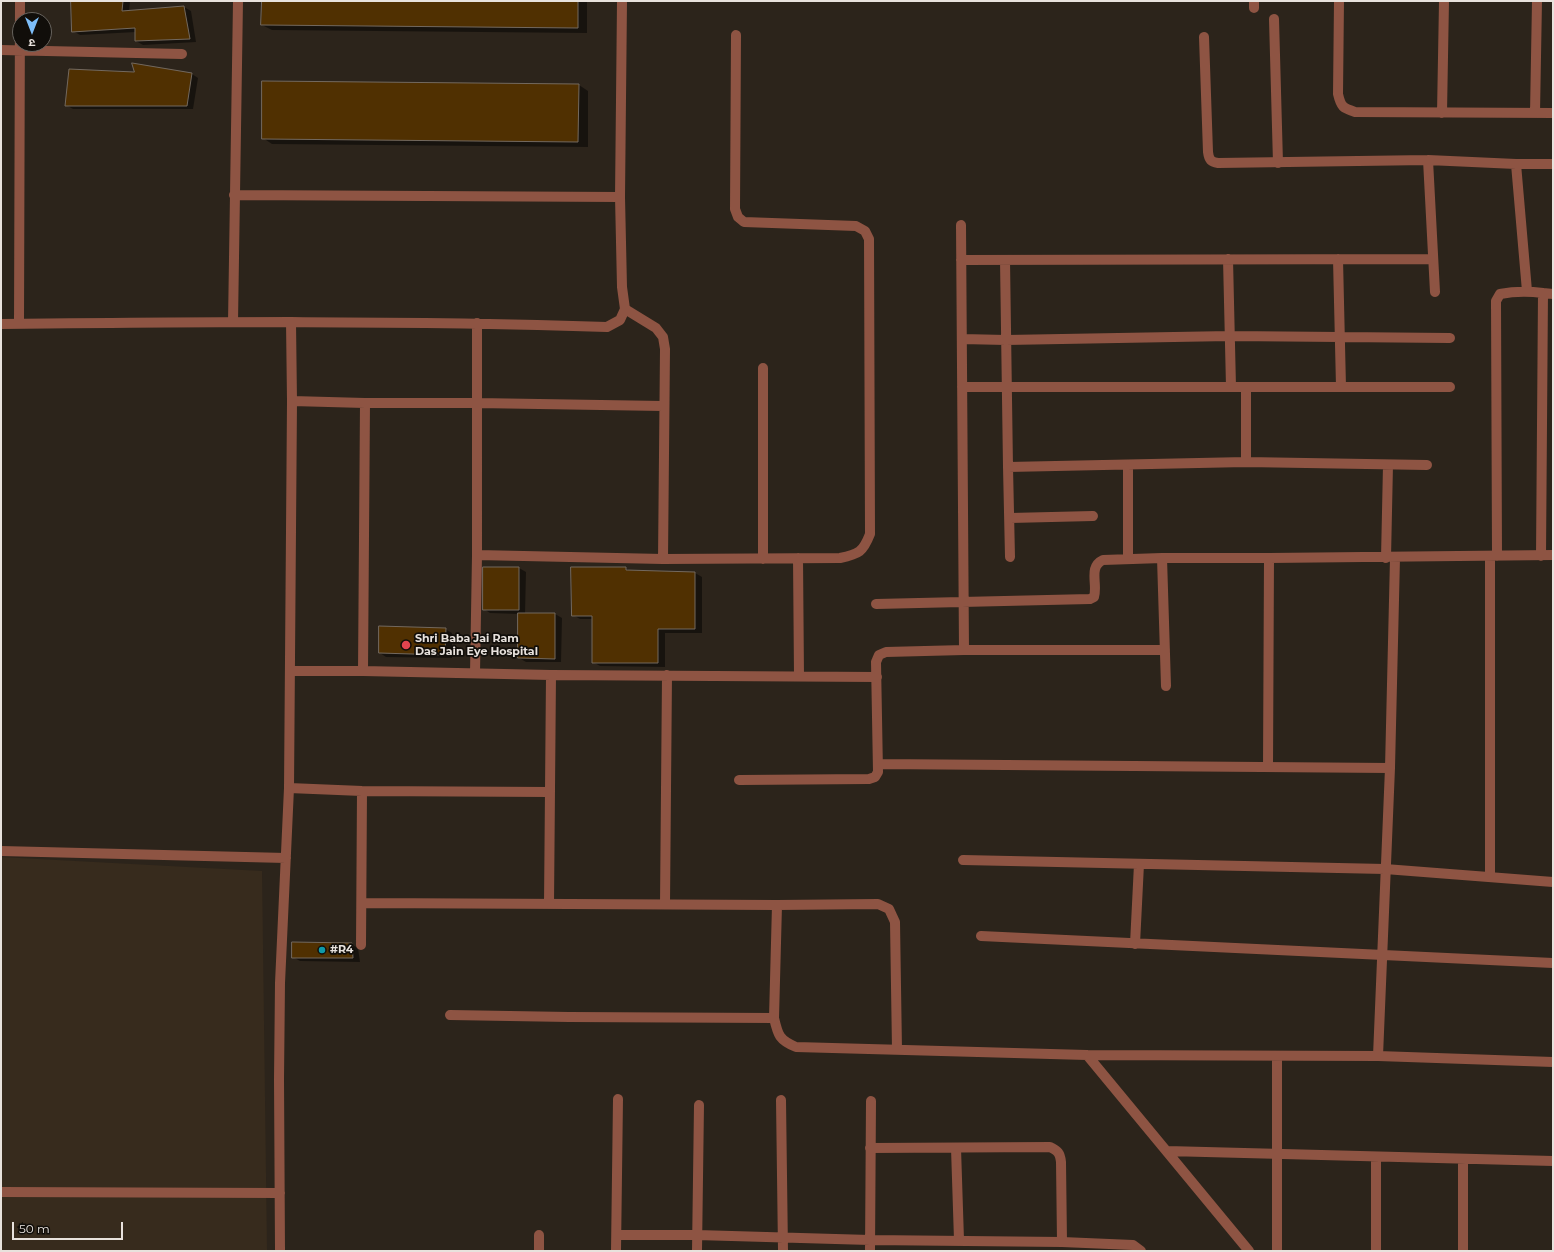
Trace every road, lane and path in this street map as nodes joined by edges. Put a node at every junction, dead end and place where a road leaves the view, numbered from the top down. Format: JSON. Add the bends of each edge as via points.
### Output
{"nodes":[{"id":1,"x":20,"y":1,"type":"edge"},
{"id":2,"x":238,"y":1,"type":"edge"},
{"id":3,"x":622,"y":1,"type":"edge"},
{"id":4,"x":1338,"y":1,"type":"edge"},
{"id":5,"x":1444,"y":1,"type":"edge"},
{"id":6,"x":1537,"y":1,"type":"edge"},
{"id":7,"x":20,"y":12,"type":"edge"},
{"id":8,"x":1274,"y":19,"type":"dead end"},
{"id":9,"x":736,"y":35,"type":"dead end"},
{"id":10,"x":1204,"y":37,"type":"dead end"},
{"id":11,"x":1,"y":50,"type":"edge"},
{"id":12,"x":12,"y":50,"type":"edge"},
{"id":13,"x":52,"y":51,"type":"edge"},
{"id":14,"x":20,"y":52,"type":"edge"},
{"id":15,"x":182,"y":54,"type":"dead end"},
{"id":16,"x":1442,"y":113,"type":"junction"},
{"id":17,"x":1535,"y":113,"type":"junction"},
{"id":18,"x":1553,"y":113,"type":"edge"},
{"id":19,"x":1428,"y":160,"type":"junction"},
{"id":20,"x":1278,"y":163,"type":"junction"},
{"id":21,"x":1516,"y":164,"type":"junction"},
{"id":22,"x":1553,"y":164,"type":"edge"},
{"id":23,"x":234,"y":195,"type":"junction"},
{"id":24,"x":620,"y":197,"type":"junction"},
{"id":25,"x":961,"y":225,"type":"dead end"},
{"id":26,"x":1228,"y":259,"type":"junction"},
{"id":27,"x":1338,"y":259,"type":"junction"},
{"id":28,"x":1433,"y":259,"type":"junction"},
{"id":29,"x":961,"y":260,"type":"junction"},
{"id":30,"x":1005,"y":260,"type":"junction"},
{"id":31,"x":1527,"y":291,"type":"junction"},
{"id":32,"x":1435,"y":292,"type":"dead end"},
{"id":33,"x":1548,"y":293,"type":"edge"},
{"id":34,"x":625,"y":309,"type":"junction"},
{"id":35,"x":233,"y":322,"type":"junction"},
{"id":36,"x":291,"y":322,"type":"junction"},
{"id":37,"x":477,"y":323,"type":"junction"},
{"id":38,"x":1,"y":324,"type":"edge"},
{"id":39,"x":19,"y":324,"type":"junction"},
{"id":40,"x":1230,"y":336,"type":"junction"},
{"id":41,"x":1340,"y":337,"type":"junction"},
{"id":42,"x":1450,"y":338,"type":"dead end"},
{"id":43,"x":962,"y":339,"type":"junction"},
{"id":44,"x":1006,"y":340,"type":"junction"},
{"id":45,"x":763,"y":368,"type":"dead end"},
{"id":46,"x":962,"y":387,"type":"junction"},
{"id":47,"x":1007,"y":387,"type":"junction"},
{"id":48,"x":1231,"y":387,"type":"junction"},
{"id":49,"x":1246,"y":387,"type":"junction"},
{"id":50,"x":1341,"y":387,"type":"junction"},
{"id":51,"x":1450,"y":387,"type":"dead end"},
{"id":52,"x":292,"y":401,"type":"junction"},
{"id":53,"x":365,"y":403,"type":"junction"},
{"id":54,"x":477,"y":403,"type":"junction"},
{"id":55,"x":663,"y":406,"type":"junction"},
{"id":56,"x":1246,"y":462,"type":"junction"},
{"id":57,"x":1128,"y":465,"type":"junction"},
{"id":58,"x":1388,"y":465,"type":"junction"},
{"id":59,"x":1427,"y":465,"type":"dead end"},
{"id":60,"x":1008,"y":467,"type":"junction"},
{"id":61,"x":1093,"y":516,"type":"dead end"},
{"id":62,"x":1010,"y":518,"type":"junction"},
{"id":63,"x":477,"y":555,"type":"junction"},
{"id":64,"x":1553,"y":555,"type":"edge"},
{"id":65,"x":1010,"y":556,"type":"dead end"},
{"id":66,"x":1493,"y":556,"type":"junction"},
{"id":67,"x":1541,"y":556,"type":"junction"},
{"id":68,"x":798,"y":558,"type":"junction"},
{"id":69,"x":1162,"y":558,"type":"junction"},
{"id":70,"x":1269,"y":558,"type":"junction"},
{"id":71,"x":1390,"y":558,"type":"junction"},
{"id":72,"x":663,"y":559,"type":"junction"},
{"id":73,"x":763,"y":559,"type":"junction"},
{"id":74,"x":1128,"y":559,"type":"junction"},
{"id":75,"x":963,"y":602,"type":"junction"},
{"id":76,"x":876,"y":604,"type":"dead end"},
{"id":77,"x":964,"y":650,"type":"junction"},
{"id":78,"x":1165,"y":650,"type":"junction"},
{"id":79,"x":290,"y":671,"type":"junction"},
{"id":80,"x":363,"y":671,"type":"junction"},
{"id":81,"x":475,"y":673,"type":"junction"},
{"id":82,"x":551,"y":675,"type":"junction"},
{"id":83,"x":667,"y":675,"type":"junction"},
{"id":84,"x":799,"y":676,"type":"junction"},
{"id":85,"x":877,"y":677,"type":"junction"},
{"id":86,"x":1166,"y":686,"type":"dead end"},
{"id":87,"x":878,"y":764,"type":"junction"},
{"id":88,"x":1268,"y":767,"type":"junction"},
{"id":89,"x":1390,"y":768,"type":"junction"},
{"id":90,"x":739,"y":780,"type":"dead end"},
{"id":91,"x":289,"y":788,"type":"junction"},
{"id":92,"x":362,"y":791,"type":"junction"},
{"id":93,"x":550,"y":792,"type":"junction"},
{"id":94,"x":1,"y":851,"type":"edge"},
{"id":95,"x":286,"y":858,"type":"junction"},
{"id":96,"x":963,"y":860,"type":"dead end"},
{"id":97,"x":1139,"y":864,"type":"junction"},
{"id":98,"x":1386,"y":869,"type":"junction"},
{"id":99,"x":1490,"y":877,"type":"junction"},
{"id":100,"x":1553,"y":882,"type":"edge"},
{"id":101,"x":362,"y":903,"type":"junction"},
{"id":102,"x":549,"y":904,"type":"junction"},
{"id":103,"x":665,"y":904,"type":"junction"},
{"id":104,"x":777,"y":905,"type":"junction"},
{"id":105,"x":981,"y":936,"type":"dead end"},
{"id":106,"x":1135,"y":944,"type":"junction"},
{"id":107,"x":361,"y":945,"type":"dead end"},
{"id":108,"x":1382,"y":956,"type":"junction"},
{"id":109,"x":1553,"y":963,"type":"edge"},
{"id":110,"x":450,"y":1015,"type":"dead end"},
{"id":111,"x":774,"y":1018,"type":"junction"},
{"id":112,"x":896,"y":1050,"type":"junction"},
{"id":113,"x":1087,"y":1055,"type":"junction"},
{"id":114,"x":1277,"y":1056,"type":"junction"},
{"id":115,"x":1378,"y":1056,"type":"junction"},
{"id":116,"x":1553,"y":1062,"type":"edge"},
{"id":117,"x":618,"y":1099,"type":"dead end"},
{"id":118,"x":782,"y":1100,"type":"dead end"},
{"id":119,"x":871,"y":1101,"type":"dead end"},
{"id":120,"x":699,"y":1105,"type":"dead end"},
{"id":121,"x":870,"y":1148,"type":"junction"},
{"id":122,"x":956,"y":1148,"type":"junction"},
{"id":123,"x":1167,"y":1151,"type":"junction"},
{"id":124,"x":1277,"y":1155,"type":"junction"},
{"id":125,"x":1376,"y":1157,"type":"junction"},
{"id":126,"x":1463,"y":1159,"type":"junction"},
{"id":127,"x":1553,"y":1161,"type":"edge"},
{"id":128,"x":1,"y":1192,"type":"edge"},
{"id":129,"x":280,"y":1193,"type":"junction"},
{"id":130,"x":539,"y":1235,"type":"dead end"},
{"id":131,"x":616,"y":1235,"type":"junction"},
{"id":132,"x":697,"y":1235,"type":"junction"},
{"id":133,"x":783,"y":1237,"type":"junction"},
{"id":134,"x":870,"y":1240,"type":"junction"},
{"id":135,"x":958,"y":1240,"type":"junction"},
{"id":136,"x":1062,"y":1242,"type":"junction"},
{"id":137,"x":280,"y":1251,"type":"edge"},
{"id":138,"x":539,"y":1251,"type":"edge"},
{"id":139,"x":616,"y":1251,"type":"edge"},
{"id":140,"x":697,"y":1251,"type":"edge"},
{"id":141,"x":783,"y":1251,"type":"edge"},
{"id":142,"x":870,"y":1251,"type":"edge"},
{"id":143,"x":1141,"y":1251,"type":"edge"},
{"id":144,"x":1249,"y":1251,"type":"edge"},
{"id":145,"x":1277,"y":1251,"type":"edge"},
{"id":146,"x":1376,"y":1251,"type":"edge"},
{"id":147,"x":1463,"y":1251,"type":"edge"}],
"edges":[{"from":1,"to":7,"type":"street"},
{"from":2,"to":23,"type":"street"},
{"from":3,"to":24,"type":"street"},
{"from":4,"to":16,"type":"street","via":[[1338,94],[1345,109],[1355,112]]},
{"from":5,"to":16,"type":"street"},
{"from":6,"to":17,"type":"street"},
{"from":8,"to":20,"type":"street"},
{"from":9,"to":68,"type":"street","via":[[735,209],[738,217],[744,222],[856,226],[865,231],[870,244],[870,534],[865,547],[854,555],[840,558]]},
{"from":10,"to":20,"type":"street","via":[[1209,158],[1212,162],[1218,163]]},
{"from":11,"to":12,"type":"street"},
{"from":13,"to":15,"type":"street"},
{"from":14,"to":39,"type":"street"},
{"from":16,"to":17,"type":"street"},
{"from":17,"to":18,"type":"street"},
{"from":19,"to":20,"type":"street"},
{"from":19,"to":21,"type":"street"},
{"from":19,"to":28,"type":"street"},
{"from":21,"to":22,"type":"street"},
{"from":21,"to":31,"type":"street"},
{"from":23,"to":24,"type":"street"},
{"from":23,"to":35,"type":"street"},
{"from":24,"to":34,"type":"street","via":[[622,287]]},
{"from":25,"to":29,"type":"street"},
{"from":26,"to":27,"type":"street"},
{"from":26,"to":30,"type":"street"},
{"from":26,"to":40,"type":"street"},
{"from":27,"to":28,"type":"street"},
{"from":27,"to":41,"type":"street"},
{"from":28,"to":32,"type":"street"},
{"from":29,"to":30,"type":"street"},
{"from":29,"to":43,"type":"street"},
{"from":30,"to":44,"type":"street"},
{"from":31,"to":33,"type":"street"},
{"from":31,"to":66,"type":"street","via":[[1500,294],[1496,301]]},
{"from":33,"to":67,"type":"street"},
{"from":34,"to":37,"type":"street","via":[[620,320],[606,327]]},
{"from":34,"to":55,"type":"street","via":[[656,328],[663,337]]},
{"from":35,"to":36,"type":"street"},
{"from":35,"to":39,"type":"street"},
{"from":36,"to":37,"type":"street"},
{"from":36,"to":52,"type":"street"},
{"from":37,"to":54,"type":"street"},
{"from":38,"to":39,"type":"street"},
{"from":40,"to":41,"type":"street"},
{"from":40,"to":44,"type":"street"},
{"from":40,"to":48,"type":"street"},
{"from":41,"to":42,"type":"street"},
{"from":41,"to":50,"type":"street"},
{"from":43,"to":44,"type":"street"},
{"from":43,"to":46,"type":"street"},
{"from":44,"to":47,"type":"street"},
{"from":45,"to":73,"type":"street"},
{"from":46,"to":47,"type":"street"},
{"from":46,"to":75,"type":"street"},
{"from":47,"to":48,"type":"street"},
{"from":47,"to":60,"type":"street"},
{"from":48,"to":49,"type":"street"},
{"from":49,"to":50,"type":"street"},
{"from":49,"to":56,"type":"street"},
{"from":50,"to":51,"type":"street"},
{"from":52,"to":53,"type":"street"},
{"from":52,"to":79,"type":"street"},
{"from":53,"to":54,"type":"street"},
{"from":53,"to":80,"type":"street"},
{"from":54,"to":55,"type":"street"},
{"from":54,"to":63,"type":"street"},
{"from":55,"to":72,"type":"street"},
{"from":56,"to":57,"type":"street"},
{"from":56,"to":58,"type":"street"},
{"from":57,"to":60,"type":"street"},
{"from":57,"to":74,"type":"street"},
{"from":58,"to":59,"type":"street"},
{"from":58,"to":71,"type":"street"},
{"from":60,"to":62,"type":"street"},
{"from":61,"to":62,"type":"street"},
{"from":62,"to":65,"type":"street"},
{"from":63,"to":72,"type":"street"},
{"from":63,"to":81,"type":"street"},
{"from":64,"to":67,"type":"street"},
{"from":66,"to":67,"type":"street"},
{"from":66,"to":71,"type":"street"},
{"from":66,"to":99,"type":"street"},
{"from":68,"to":73,"type":"street"},
{"from":68,"to":84,"type":"street"},
{"from":69,"to":70,"type":"street"},
{"from":69,"to":74,"type":"street"},
{"from":69,"to":78,"type":"street"},
{"from":70,"to":71,"type":"street"},
{"from":70,"to":88,"type":"street"},
{"from":71,"to":89,"type":"street"},
{"from":72,"to":73,"type":"street"},
{"from":74,"to":75,"type":"street","via":[[1098,562],[1094,568],[1094,597],[1090,599]]},
{"from":75,"to":76,"type":"street"},
{"from":75,"to":77,"type":"street"},
{"from":77,"to":78,"type":"street"},
{"from":77,"to":85,"type":"street","via":[[886,652],[879,655],[876,662]]},
{"from":78,"to":86,"type":"street"},
{"from":79,"to":80,"type":"street"},
{"from":79,"to":91,"type":"street"},
{"from":80,"to":81,"type":"street"},
{"from":81,"to":82,"type":"street"},
{"from":82,"to":83,"type":"street"},
{"from":82,"to":93,"type":"street"},
{"from":83,"to":84,"type":"street"},
{"from":83,"to":103,"type":"street"},
{"from":84,"to":85,"type":"street"},
{"from":85,"to":87,"type":"street"},
{"from":87,"to":88,"type":"street"},
{"from":87,"to":90,"type":"street","via":[[875,777],[869,779]]},
{"from":88,"to":89,"type":"street"},
{"from":89,"to":98,"type":"street"},
{"from":91,"to":92,"type":"street"},
{"from":91,"to":95,"type":"street"},
{"from":92,"to":93,"type":"street"},
{"from":92,"to":101,"type":"street"},
{"from":93,"to":102,"type":"street"},
{"from":94,"to":95,"type":"street"},
{"from":95,"to":129,"type":"street","via":[[280,983]]},
{"from":96,"to":97,"type":"street"},
{"from":97,"to":98,"type":"street"},
{"from":97,"to":106,"type":"street"},
{"from":98,"to":99,"type":"street"},
{"from":98,"to":108,"type":"street"},
{"from":99,"to":100,"type":"street"},
{"from":101,"to":102,"type":"street"},
{"from":101,"to":107,"type":"street"},
{"from":102,"to":103,"type":"street"},
{"from":103,"to":104,"type":"street"},
{"from":104,"to":111,"type":"street"},
{"from":104,"to":112,"type":"street","via":[[878,904],[889,909],[895,922]]},
{"from":105,"to":106,"type":"street"},
{"from":106,"to":108,"type":"street"},
{"from":108,"to":109,"type":"street"},
{"from":108,"to":115,"type":"street"},
{"from":110,"to":111,"type":"street"},
{"from":111,"to":112,"type":"street","via":[[777,1033],[784,1042],[796,1047]]},
{"from":112,"to":113,"type":"street"},
{"from":113,"to":114,"type":"street"},
{"from":113,"to":123,"type":"street"},
{"from":114,"to":115,"type":"street"},
{"from":114,"to":124,"type":"street"},
{"from":115,"to":116,"type":"street"},
{"from":117,"to":131,"type":"street"},
{"from":118,"to":133,"type":"street"},
{"from":119,"to":121,"type":"street"},
{"from":120,"to":132,"type":"street"},
{"from":121,"to":122,"type":"street"},
{"from":121,"to":134,"type":"street"},
{"from":122,"to":135,"type":"street"},
{"from":122,"to":136,"type":"street","via":[[1050,1147],[1057,1150],[1061,1162]]},
{"from":123,"to":124,"type":"street"},
{"from":123,"to":144,"type":"street"},
{"from":124,"to":125,"type":"street"},
{"from":124,"to":145,"type":"street"},
{"from":125,"to":126,"type":"street"},
{"from":125,"to":146,"type":"street"},
{"from":126,"to":127,"type":"street"},
{"from":126,"to":147,"type":"street"},
{"from":128,"to":129,"type":"street"},
{"from":129,"to":137,"type":"street"},
{"from":130,"to":138,"type":"street"},
{"from":131,"to":132,"type":"street"},
{"from":131,"to":139,"type":"street"},
{"from":132,"to":133,"type":"street"},
{"from":132,"to":140,"type":"street"},
{"from":133,"to":134,"type":"street"},
{"from":133,"to":141,"type":"street"},
{"from":134,"to":135,"type":"street"},
{"from":134,"to":142,"type":"street"},
{"from":135,"to":136,"type":"street"},
{"from":136,"to":143,"type":"street","via":[[1133,1245]]}]}
